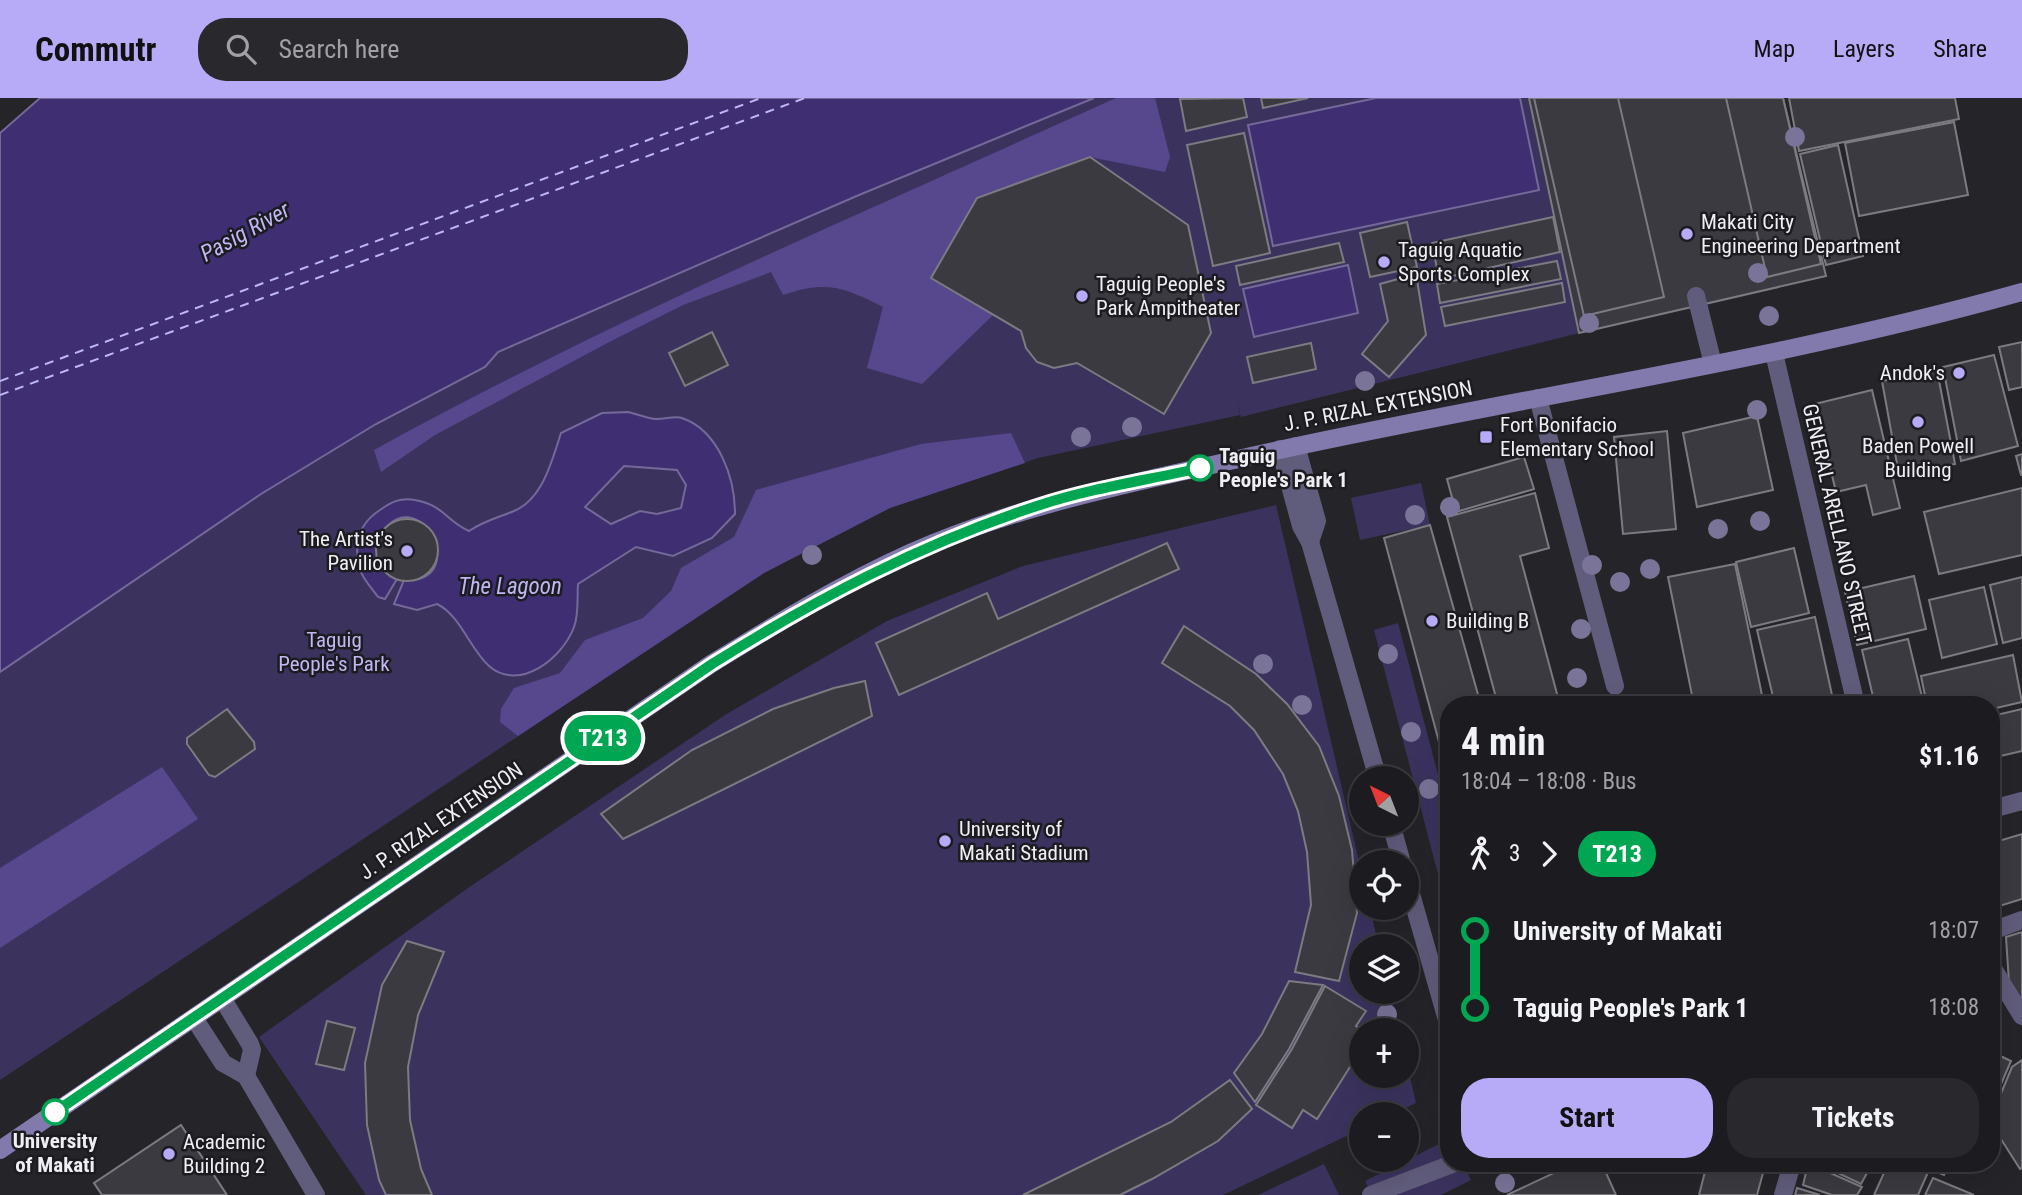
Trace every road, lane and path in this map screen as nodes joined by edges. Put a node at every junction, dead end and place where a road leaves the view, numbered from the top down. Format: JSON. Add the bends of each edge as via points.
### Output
{"nodes":[{"id":1,"x":2022,"y":292,"type":"edge"},
{"id":2,"x":1696,"y":296,"type":"dead end"},
{"id":3,"x":1774,"y":353,"type":"junction"},
{"id":4,"x":1713,"y":364,"type":"junction"},
{"id":5,"x":1538,"y":398,"type":"junction"},
{"id":6,"x":1288,"y":448,"type":"junction"},
{"id":7,"x":1615,"y":686,"type":"dead end"},
{"id":8,"x":1854,"y":696,"type":"edge"},
{"id":9,"x":1374,"y":766,"type":"edge"},
{"id":10,"x":2022,"y":801,"type":"edge"},
{"id":11,"x":2000,"y":807,"type":"edge"},
{"id":12,"x":1418,"y":920,"type":"edge"},
{"id":13,"x":2022,"y":920,"type":"edge"},
{"id":14,"x":2000,"y":928,"type":"edge"},
{"id":15,"x":2000,"y":980,"type":"edge"},
{"id":16,"x":1440,"y":996,"type":"edge"},
{"id":17,"x":222,"y":998,"type":"junction"},
{"id":18,"x":2022,"y":1016,"type":"edge"},
{"id":19,"x":194,"y":1018,"type":"junction"},
{"id":20,"x":246,"y":1076,"type":"junction"},
{"id":21,"x":0,"y":1150,"type":"edge"},
{"id":22,"x":1440,"y":1169,"type":"edge"},
{"id":23,"x":1790,"y":1172,"type":"edge"},
{"id":24,"x":316,"y":1195,"type":"edge"},
{"id":25,"x":1371,"y":1195,"type":"edge"},
{"id":26,"x":1783,"y":1195,"type":"edge"}],
"edges":[{"from":1,"to":3,"type":"main road","name":"J. P. RIZAL EXTENSION"},
{"from":2,"to":4,"type":"street"},
{"from":3,"to":4,"type":"main road","name":"J. P. RIZAL EXTENSION"},
{"from":3,"to":8,"type":"street","name":"GENERAL ARELLANO STREET"},
{"from":4,"to":5,"type":"main road","name":"J. P. RIZAL EXTENSION"},
{"from":5,"to":6,"type":"main road","name":"J. P. RIZAL EXTENSION"},
{"from":5,"to":7,"type":"street"},
{"from":6,"to":9,"type":"street","via":[[1301,526],[1311,542]]},
{"from":6,"to":17,"type":"main road","name":"J. P. RIZAL EXTENSION","via":[[1042,504],[910,553],[793,612]]},
{"from":10,"to":11,"type":"street"},
{"from":12,"to":16,"type":"street"},
{"from":13,"to":14,"type":"street"},
{"from":15,"to":18,"type":"street"},
{"from":17,"to":19,"type":"main road","name":"J. P. RIZAL EXTENSION"},
{"from":17,"to":20,"type":"street","via":[[252,1050]]},
{"from":19,"to":20,"type":"street","via":[[223,1062]]},
{"from":19,"to":21,"type":"main road","name":"J. P. RIZAL EXTENSION"},
{"from":20,"to":24,"type":"street"},
{"from":22,"to":25,"type":"street"},
{"from":23,"to":26,"type":"street"}]}
